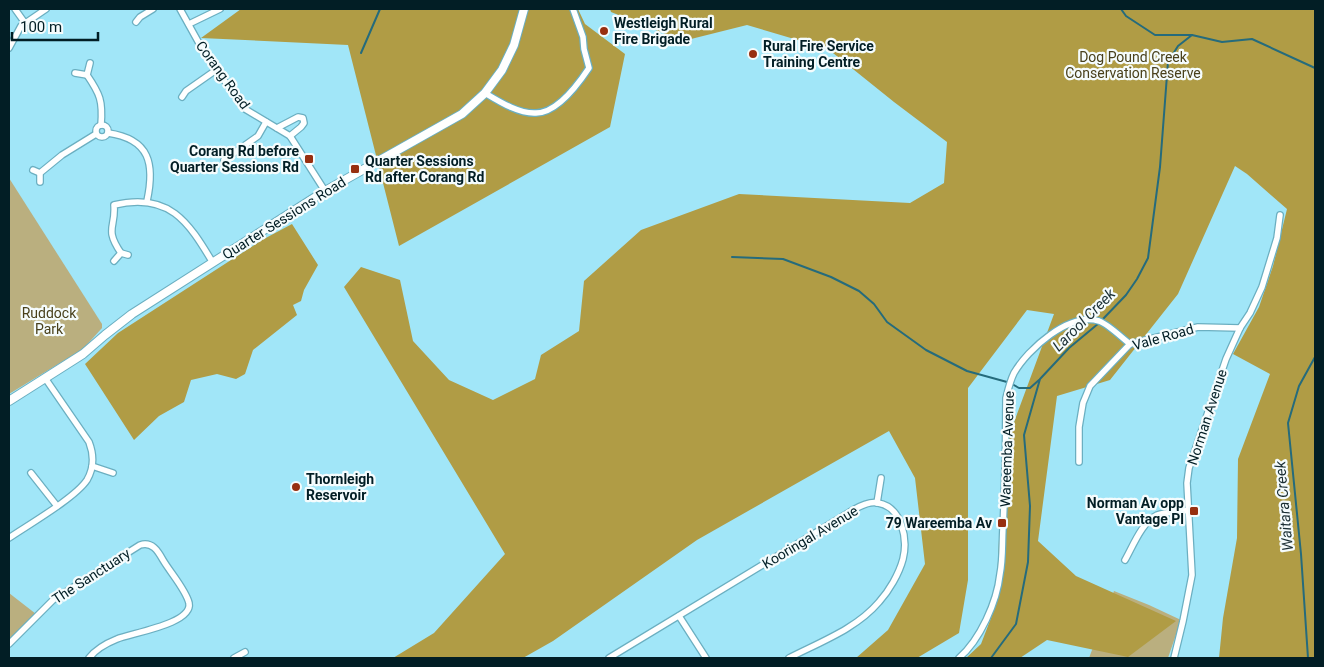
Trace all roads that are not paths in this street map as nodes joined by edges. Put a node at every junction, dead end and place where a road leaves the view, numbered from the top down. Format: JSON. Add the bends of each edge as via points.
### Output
{"nodes":[{"id":1,"x":15,"y":9,"type":"edge"},
{"id":2,"x":46,"y":9,"type":"edge"},
{"id":3,"x":153,"y":9,"type":"edge"},
{"id":4,"x":180,"y":9,"type":"edge"},
{"id":5,"x":220,"y":9,"type":"edge"},
{"id":6,"x":524,"y":9,"type":"edge"},
{"id":7,"x":573,"y":9,"type":"edge"},
{"id":8,"x":136,"y":22,"type":"dead end"},
{"id":9,"x":25,"y":23,"type":"junction"},
{"id":10,"x":189,"y":24,"type":"junction"},
{"id":11,"x":583,"y":43,"type":"junction"},
{"id":12,"x":576,"y":46,"type":"dead end"},
{"id":13,"x":9,"y":48,"type":"edge"},
{"id":14,"x":90,"y":63,"type":"dead end"},
{"id":15,"x":216,"y":70,"type":"junction"},
{"id":16,"x":75,"y":73,"type":"dead end"},
{"id":17,"x":87,"y":75,"type":"junction"},
{"id":18,"x":485,"y":93,"type":"junction"},
{"id":19,"x":182,"y":97,"type":"dead end"},
{"id":20,"x":266,"y":122,"type":"junction"},
{"id":21,"x":101,"y":125,"type":"junction"},
{"id":22,"x":278,"y":128,"type":"junction"},
{"id":23,"x":108,"y":133,"type":"junction"},
{"id":24,"x":96,"y":134,"type":"junction"},
{"id":25,"x":290,"y":136,"type":"junction"},
{"id":26,"x":224,"y":160,"type":"dead end"},
{"id":27,"x":33,"y":170,"type":"dead end"},
{"id":28,"x":40,"y":173,"type":"junction"},
{"id":29,"x":40,"y":182,"type":"dead end"},
{"id":30,"x":325,"y":191,"type":"junction"},
{"id":31,"x":147,"y":201,"type":"junction"},
{"id":32,"x":1280,"y":215,"type":"dead end"},
{"id":33,"x":121,"y":253,"type":"junction"},
{"id":34,"x":128,"y":255,"type":"dead end"},
{"id":35,"x":114,"y":261,"type":"dead end"},
{"id":36,"x":213,"y":263,"type":"junction"},
{"id":37,"x":1240,"y":328,"type":"junction"},
{"id":38,"x":1130,"y":344,"type":"junction"},
{"id":39,"x":45,"y":378,"type":"junction"},
{"id":40,"x":9,"y":401,"type":"edge"},
{"id":41,"x":1078,"y":462,"type":"dead end"},
{"id":42,"x":92,"y":466,"type":"junction"},
{"id":43,"x":31,"y":473,"type":"dead end"},
{"id":44,"x":114,"y":473,"type":"dead end"},
{"id":45,"x":882,"y":478,"type":"dead end"},
{"id":46,"x":877,"y":503,"type":"junction"},
{"id":47,"x":57,"y":506,"type":"junction"},
{"id":48,"x":1189,"y":510,"type":"junction"},
{"id":49,"x":9,"y":538,"type":"edge"},
{"id":50,"x":1125,"y":560,"type":"dead end"},
{"id":51,"x":679,"y":616,"type":"junction"},
{"id":52,"x":9,"y":644,"type":"edge"},
{"id":53,"x":245,"y":652,"type":"dead end"},
{"id":54,"x":89,"y":658,"type":"edge"},
{"id":55,"x":234,"y":658,"type":"edge"},
{"id":56,"x":609,"y":658,"type":"edge"},
{"id":57,"x":706,"y":658,"type":"edge"},
{"id":58,"x":789,"y":658,"type":"edge"},
{"id":59,"x":959,"y":658,"type":"edge"},
{"id":60,"x":1174,"y":658,"type":"edge"}],
"edges":[{"from":1,"to":9,"type":"street"},
{"from":2,"to":9,"type":"street"},
{"from":3,"to":8,"type":"street"},
{"from":4,"to":10,"type":"street","name":"Corang Road"},
{"from":5,"to":10,"type":"street"},
{"from":6,"to":18,"type":"main road","name":"Quarter Sessions Road","via":[[506,63]]},
{"from":7,"to":11,"type":"street"},
{"from":9,"to":13,"type":"street"},
{"from":10,"to":15,"type":"street","name":"Corang Road"},
{"from":11,"to":12,"type":"street"},
{"from":11,"to":18,"type":"street","via":[[589,68],[552,108],[538,114],[526,112]]},
{"from":14,"to":17,"type":"street"},
{"from":15,"to":19,"type":"street"},
{"from":15,"to":20,"type":"street","name":"Corang Road","via":[[245,109]]},
{"from":16,"to":17,"type":"street"},
{"from":17,"to":21,"type":"street","via":[[101,98]]},
{"from":18,"to":30,"type":"main road","name":"Quarter Sessions Road","via":[[455,119]]},
{"from":20,"to":22,"type":"street","name":"Corang Road"},
{"from":20,"to":26,"type":"street","via":[[258,136]]},
{"from":21,"to":23,"type":"street","via":[[107,128]]},
{"from":21,"to":24,"type":"street","via":[[96,128]]},
{"from":22,"to":25,"type":"street","name":"Corang Road"},
{"from":22,"to":25,"type":"street","via":[[302,118],[304,123]]},
{"from":23,"to":24,"type":"street","via":[[102,137]]},
{"from":23,"to":31,"type":"street","via":[[134,141],[147,158],[151,183]]},
{"from":24,"to":28,"type":"street"},
{"from":25,"to":30,"type":"street","name":"Corang Road"},
{"from":27,"to":28,"type":"street"},
{"from":28,"to":29,"type":"street"},
{"from":30,"to":36,"type":"main road","name":"Quarter Sessions Road"},
{"from":31,"to":33,"type":"street","via":[[114,205],[111,234]]},
{"from":31,"to":36,"type":"street","via":[[173,211],[185,221]]},
{"from":32,"to":37,"type":"street","name":"Norman Avenue","via":[[1277,238],[1262,287]]},
{"from":33,"to":34,"type":"street"},
{"from":33,"to":35,"type":"street"},
{"from":36,"to":39,"type":"main road","name":"Quarter Sessions Road","via":[[124,320],[83,354]]},
{"from":37,"to":38,"type":"street","name":"Vale Road","via":[[1198,327]]},
{"from":37,"to":48,"type":"street","name":"Norman Avenue","via":[[1193,452],[1187,483]]},
{"from":38,"to":41,"type":"street","name":"Vale Road","via":[[1090,386],[1079,427]]},
{"from":38,"to":59,"type":"street","name":"Wareemba Avenue","via":[[1095,320],[1069,324],[1046,338],[1023,360],[1011,380],[1006,398],[1000,575],[979,634],[969,650]]},
{"from":39,"to":40,"type":"main road","name":"Quarter Sessions Road"},
{"from":39,"to":42,"type":"street","via":[[89,442]]},
{"from":42,"to":44,"type":"street"},
{"from":42,"to":47,"type":"street","via":[[84,484]]},
{"from":43,"to":47,"type":"street"},
{"from":45,"to":46,"type":"street"},
{"from":46,"to":51,"type":"street","name":"Kooringal Avenue","via":[[864,504],[853,510]]},
{"from":46,"to":58,"type":"street","via":[[896,514],[903,528],[903,559],[895,579],[865,617]]},
{"from":47,"to":49,"type":"street"},
{"from":48,"to":50,"type":"street","via":[[1157,515],[1143,529]]},
{"from":48,"to":60,"type":"street","name":"Norman Avenue","via":[[1192,575]]},
{"from":51,"to":56,"type":"street","name":"Kooringal Avenue"},
{"from":51,"to":57,"type":"street"},
{"from":52,"to":54,"type":"street","name":"The Sanctuary","via":[[53,600],[140,545],[152,545],[186,597],[188,609],[158,628],[118,639]]},
{"from":53,"to":55,"type":"street"}]}
